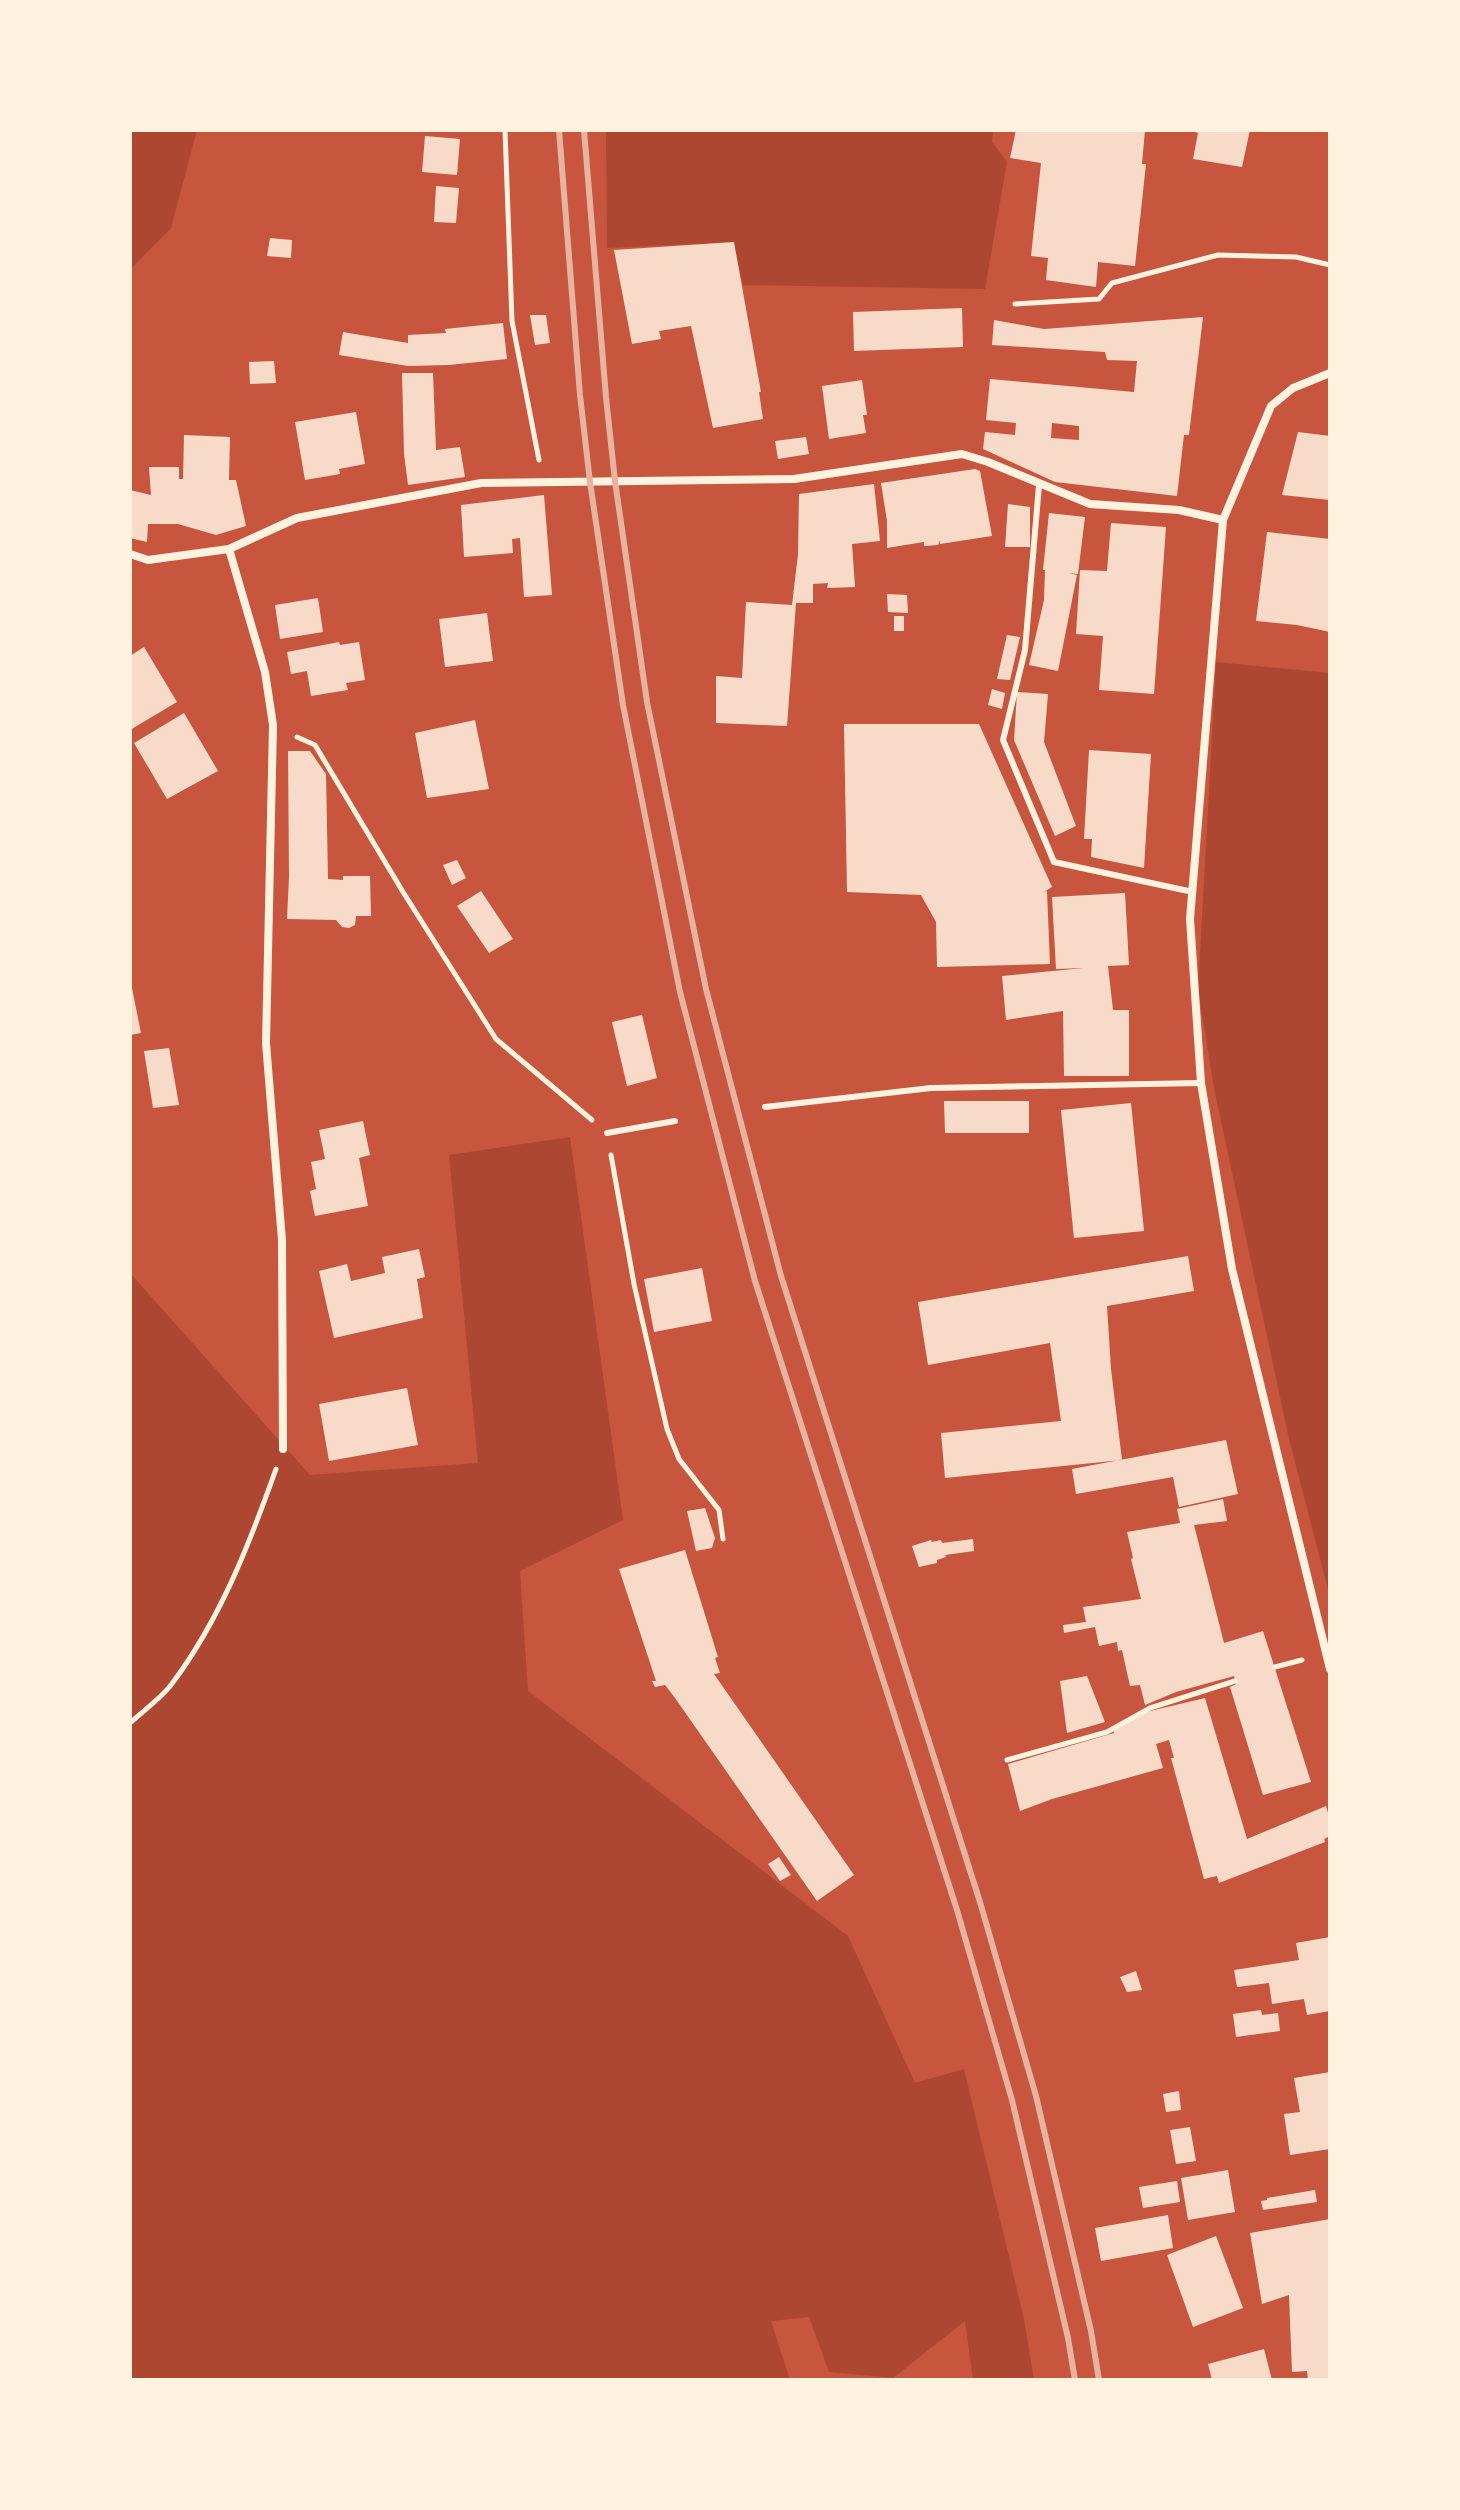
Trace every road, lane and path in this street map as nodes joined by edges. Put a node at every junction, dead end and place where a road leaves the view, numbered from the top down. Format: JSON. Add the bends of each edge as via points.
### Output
{"nodes":[{"id":1,"x":505,"y":130,"type":"edge"},
{"id":2,"x":1330,"y":265,"type":"edge"},
{"id":3,"x":1015,"y":304,"type":"dead end"},
{"id":4,"x":1330,"y":373,"type":"edge"},
{"id":5,"x":543,"y":480,"type":"junction"},
{"id":6,"x":1039,"y":485,"type":"junction"},
{"id":7,"x":1223,"y":520,"type":"junction"},
{"id":8,"x":229,"y":549,"type":"junction"},
{"id":9,"x":130,"y":554,"type":"edge"},
{"id":10,"x":273,"y":725,"type":"junction"},
{"id":11,"x":1193,"y":892,"type":"junction"},
{"id":12,"x":1201,"y":1083,"type":"junction"},
{"id":13,"x":765,"y":1107,"type":"dead end"},
{"id":14,"x":675,"y":1121,"type":"dead end"},
{"id":15,"x":607,"y":1133,"type":"junction"},
{"id":16,"x":283,"y":1449,"type":"joint"},
{"id":17,"x":723,"y":1539,"type":"dead end"},
{"id":18,"x":1330,"y":1669,"type":"edge"},
{"id":19,"x":1235,"y":1681,"type":"dead end"},
{"id":20,"x":130,"y":1723,"type":"edge"},
{"id":21,"x":1007,"y":1760,"type":"dead end"}],
"edges":[{"from":1,"to":5,"type":"path","via":[[512,321]]},
{"from":2,"to":3,"type":"path","via":[[1296,257],[1218,255],[1112,283],[1099,299]]},
{"from":4,"to":7,"type":"street","via":[[1293,388],[1271,406]]},
{"from":5,"to":6,"type":"street","via":[[794,479],[962,454]]},
{"from":5,"to":8,"type":"street","via":[[481,483],[297,518]]},
{"from":6,"to":7,"type":"street","via":[[1090,504],[1179,510]]},
{"from":6,"to":11,"type":"lane","via":[[1025,650],[1003,740],[1054,862]]},
{"from":7,"to":11,"type":"street"},
{"from":8,"to":9,"type":"street","via":[[148,560]]},
{"from":8,"to":10,"type":"street","via":[[265,672]]},
{"from":10,"to":15,"type":"path","via":[[315,745],[496,1039]]},
{"from":10,"to":16,"type":"street","via":[[266,1043],[282,1240]]},
{"from":11,"to":12,"type":"street","via":[[1190,919]]},
{"from":12,"to":13,"type":"lane","via":[[931,1088]]},
{"from":12,"to":18,"type":"street","via":[[1232,1269]]},
{"from":14,"to":15,"type":"lane"},
{"from":15,"to":17,"type":"path","via":[[667,1429],[679,1459],[719,1510]]},
{"from":16,"to":20,"type":"path","via":[[244,1559],[205,1633],[169,1688]]},
{"from":19,"to":21,"type":"path","via":[[1150,1708],[1107,1732]]}]}
